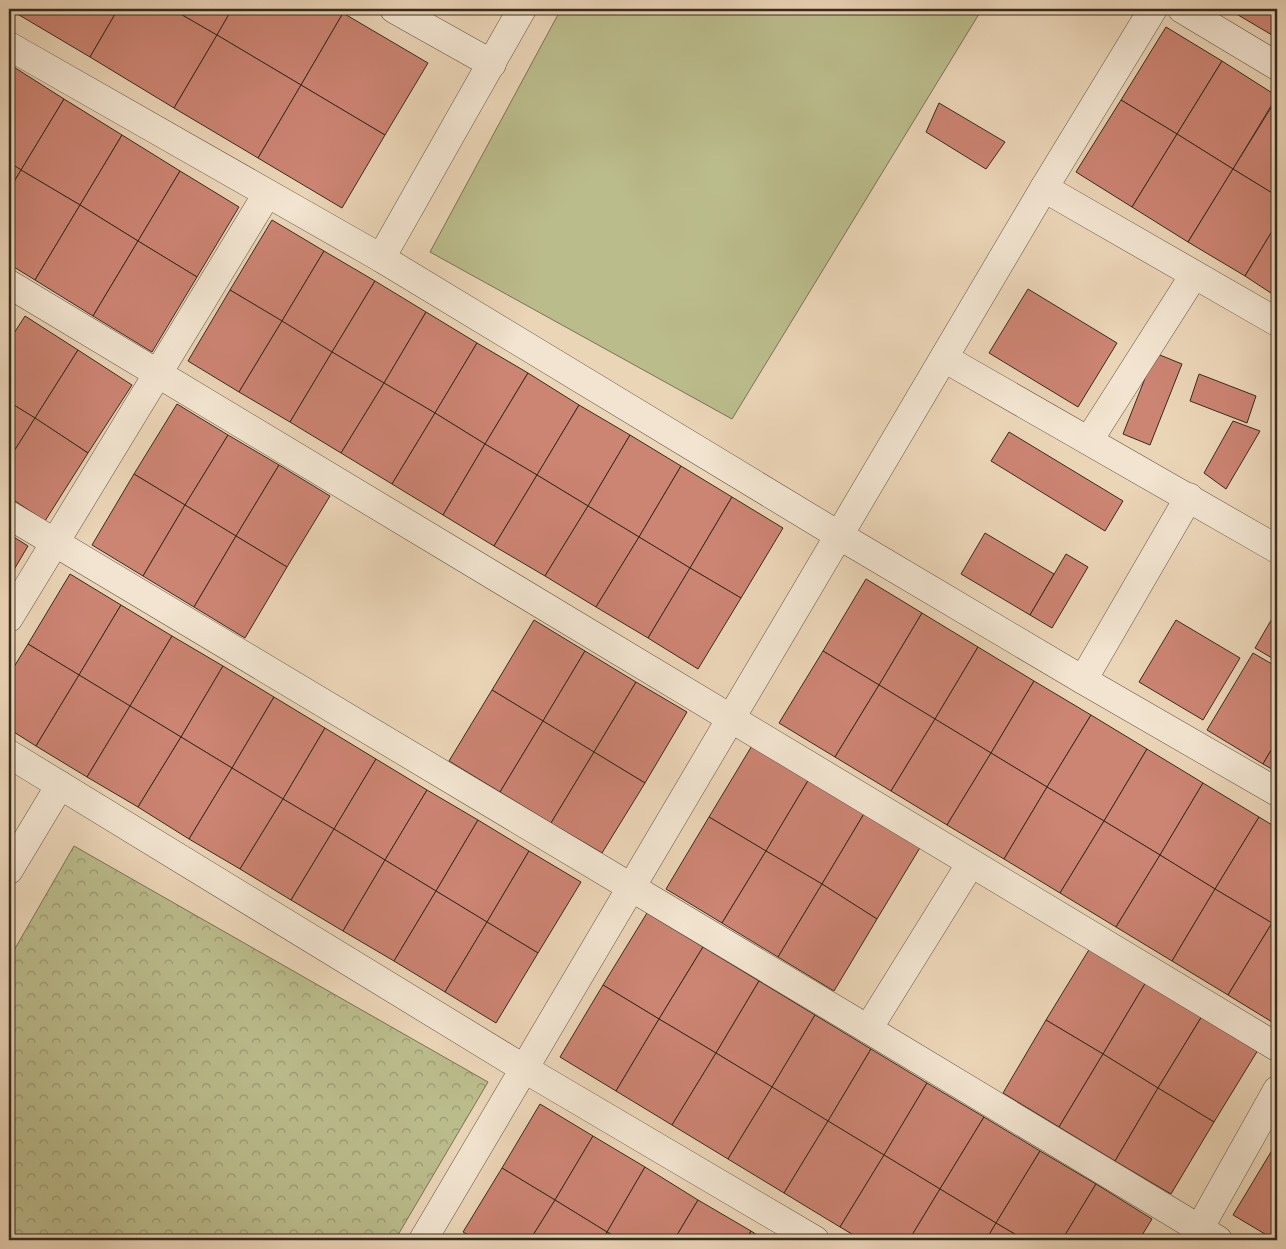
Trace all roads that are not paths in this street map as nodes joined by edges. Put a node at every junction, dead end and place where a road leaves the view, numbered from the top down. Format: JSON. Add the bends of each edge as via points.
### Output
{"nodes":[{"id":1,"x":394,"y":9,"type":"edge"},
{"id":2,"x":522,"y":9,"type":"edge"},
{"id":3,"x":1153,"y":9,"type":"edge"},
{"id":4,"x":1182,"y":9,"type":"edge"},
{"id":5,"x":9,"y":46,"type":"edge"},
{"id":6,"x":492,"y":64,"type":"junction"},
{"id":7,"x":1277,"y":66,"type":"edge"},
{"id":8,"x":1044,"y":188,"type":"junction"},
{"id":9,"x":267,"y":194,"type":"junction"},
{"id":10,"x":381,"y":258,"type":"junction"},
{"id":11,"x":1194,"y":275,"type":"junction"},
{"id":12,"x":9,"y":285,"type":"edge"},
{"id":13,"x":1277,"y":322,"type":"edge"},
{"id":14,"x":944,"y":358,"type":"junction"},
{"id":15,"x":158,"y":374,"type":"junction"},
{"id":16,"x":1089,"y":440,"type":"junction"},
{"id":17,"x":1189,"y":497,"type":"junction"},
{"id":18,"x":9,"y":516,"type":"edge"},
{"id":19,"x":840,"y":536,"type":"junction"},
{"id":20,"x":1273,"y":538,"type":"edge"},
{"id":21,"x":54,"y":543,"type":"junction"},
{"id":22,"x":9,"y":618,"type":"edge"},
{"id":23,"x":1083,"y":680,"type":"junction"},
{"id":24,"x":730,"y":718,"type":"junction"},
{"id":25,"x":9,"y":754,"type":"edge"},
{"id":26,"x":60,"y":785,"type":"junction"},
{"id":27,"x":1277,"y":792,"type":"edge"},
{"id":28,"x":971,"y":863,"type":"junction"},
{"id":29,"x":9,"y":870,"type":"edge"},
{"id":30,"x":630,"y":888,"type":"junction"},
{"id":31,"x":868,"y":1029,"type":"junction"},
{"id":32,"x":1277,"y":1047,"type":"edge"},
{"id":33,"x":523,"y":1068,"type":"junction"},
{"id":34,"x":1277,"y":1090,"type":"edge"},
{"id":35,"x":1204,"y":1237,"type":"edge"},
{"id":36,"x":423,"y":1240,"type":"edge"},
{"id":37,"x":815,"y":1240,"type":"edge"}],
"edges":[{"from":1,"to":6,"type":"street"},
{"from":2,"to":6,"type":"street"},
{"from":3,"to":8,"type":"street"},
{"from":4,"to":7,"type":"street"},
{"from":5,"to":9,"type":"street"},
{"from":6,"to":10,"type":"street"},
{"from":8,"to":11,"type":"street"},
{"from":8,"to":14,"type":"street"},
{"from":9,"to":10,"type":"street"},
{"from":9,"to":15,"type":"street"},
{"from":10,"to":19,"type":"street"},
{"from":11,"to":13,"type":"street"},
{"from":11,"to":16,"type":"street"},
{"from":12,"to":15,"type":"street"},
{"from":14,"to":16,"type":"street"},
{"from":14,"to":19,"type":"street"},
{"from":15,"to":21,"type":"street"},
{"from":15,"to":24,"type":"street"},
{"from":16,"to":17,"type":"street"},
{"from":17,"to":20,"type":"street"},
{"from":17,"to":23,"type":"street"},
{"from":18,"to":21,"type":"street"},
{"from":19,"to":23,"type":"street"},
{"from":19,"to":24,"type":"street"},
{"from":21,"to":22,"type":"street"},
{"from":21,"to":30,"type":"street"},
{"from":23,"to":27,"type":"street"},
{"from":24,"to":28,"type":"street"},
{"from":24,"to":30,"type":"street"},
{"from":25,"to":26,"type":"street"},
{"from":26,"to":29,"type":"street"},
{"from":26,"to":33,"type":"street"},
{"from":28,"to":31,"type":"street"},
{"from":28,"to":32,"type":"street"},
{"from":30,"to":31,"type":"street"},
{"from":30,"to":33,"type":"street"},
{"from":31,"to":35,"type":"street"},
{"from":33,"to":36,"type":"street"},
{"from":33,"to":37,"type":"street"},
{"from":34,"to":35,"type":"street"}]}
